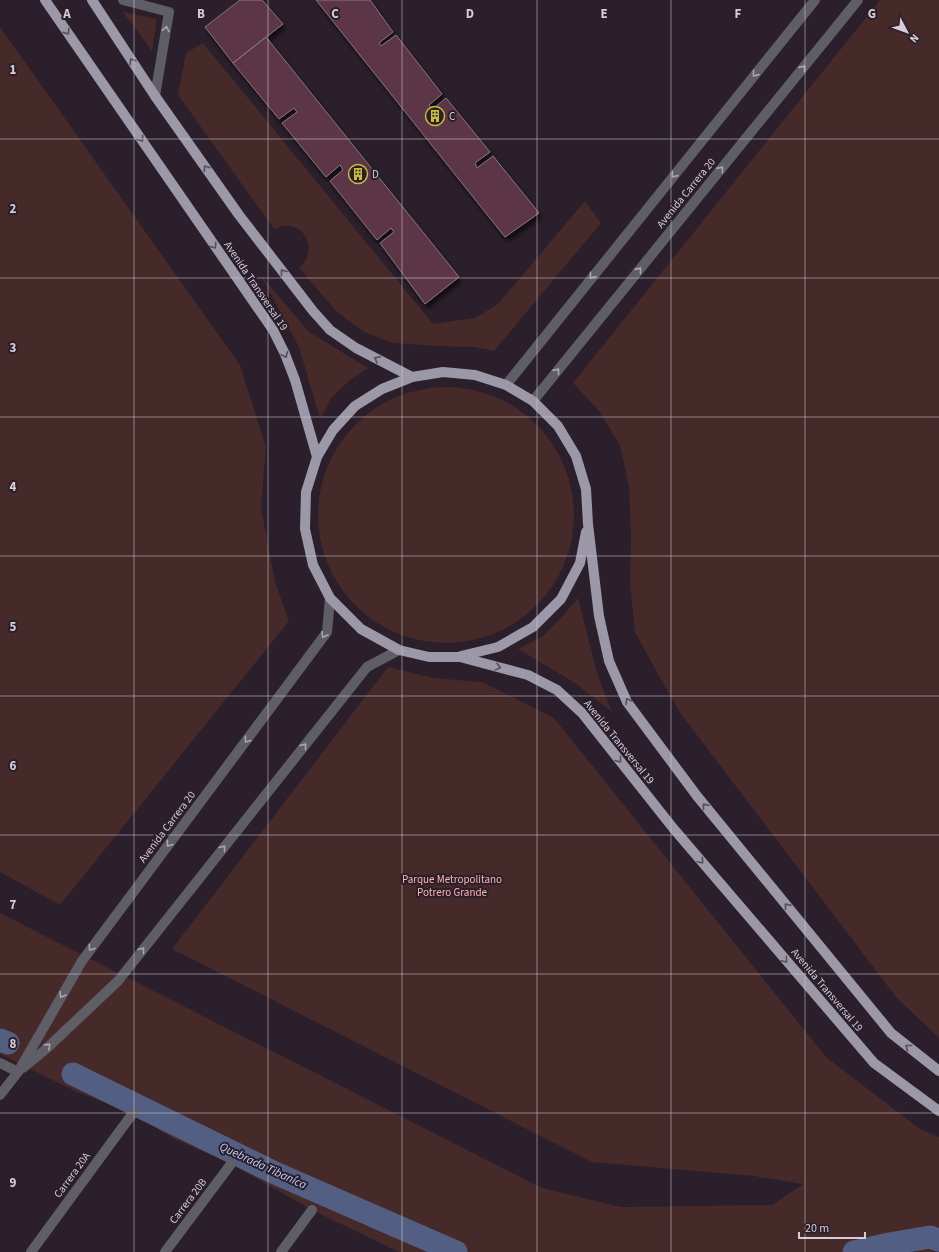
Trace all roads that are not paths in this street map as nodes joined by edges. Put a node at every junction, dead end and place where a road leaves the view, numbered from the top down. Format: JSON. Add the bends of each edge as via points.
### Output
{"nodes":[{"id":1,"x":45,"y":0,"type":"edge"},
{"id":2,"x":92,"y":0,"type":"edge"},
{"id":3,"x":124,"y":0,"type":"edge"},
{"id":4,"x":815,"y":0,"type":"edge"},
{"id":5,"x":858,"y":0,"type":"edge"},
{"id":6,"x":155,"y":96,"type":"junction"},
{"id":7,"x":412,"y":377,"type":"junction"},
{"id":8,"x":506,"y":385,"type":"junction"},
{"id":9,"x":533,"y":402,"type":"junction"},
{"id":10,"x":316,"y":457,"type":"junction"},
{"id":11,"x":588,"y":524,"type":"junction"},
{"id":12,"x":330,"y":598,"type":"junction"},
{"id":13,"x":399,"y":650,"type":"junction"},
{"id":14,"x":460,"y":657,"type":"junction"},
{"id":15,"x":0,"y":1064,"type":"edge"},
{"id":16,"x":939,"y":1071,"type":"edge"},
{"id":17,"x":18,"y":1072,"type":"junction"},
{"id":18,"x":0,"y":1095,"type":"edge"},
{"id":19,"x":937,"y":1110,"type":"edge"},
{"id":20,"x":133,"y":1113,"type":"dead end"},
{"id":21,"x":231,"y":1164,"type":"dead end"},
{"id":22,"x":312,"y":1210,"type":"dead end"},
{"id":23,"x":31,"y":1252,"type":"edge"},
{"id":24,"x":164,"y":1252,"type":"edge"},
{"id":25,"x":281,"y":1252,"type":"edge"}],
"edges":[{"from":1,"to":10,"type":"main road","name":"Avenida Transversal 19","one_way":true,"via":[[273,330],[295,380]]},
{"from":6,"to":2,"type":"main road","one_way":true},
{"from":6,"to":3,"type":"street","one_way":true,"via":[[169,12]]},
{"from":4,"to":8,"type":"street","name":"Avenida Carrera 20","one_way":true},
{"from":9,"to":5,"type":"street","name":"Avenida Carrera 20","one_way":true},
{"from":7,"to":6,"type":"main road","one_way":true,"via":[[356,348],[330,330],[238,214]]},
{"from":7,"to":8,"type":"main road","name":"Avenida Transversal 19","via":[[443,372],[475,375]]},
{"from":7,"to":10,"type":"main road","via":[[382,389],[355,406],[333,430]]},
{"from":8,"to":9,"type":"main road","name":"Avenida Transversal 19"},
{"from":9,"to":11,"type":"main road","name":"Avenida Transversal 19","via":[[558,426],[576,456],[586,489]]},
{"from":10,"to":12,"type":"main road","name":"Avenida Transversal 19","via":[[306,492],[304,529],[313,565]]},
{"from":11,"to":14,"type":"main road","via":[[580,563],[561,599],[533,627],[522,634],[498,647]]},
{"from":16,"to":11,"type":"main road","name":"Avenida Transversal 19","one_way":true,"via":[[891,1033],[697,796],[627,702],[609,661],[599,616]]},
{"from":12,"to":13,"type":"main road","name":"Avenida Transversal 19","via":[[360,629]]},
{"from":12,"to":17,"type":"street","name":"Avenida Carrera 20","one_way":true,"via":[[327,632],[82,961]]},
{"from":13,"to":14,"type":"main road","name":"Avenida Transversal 19","via":[[429,657]]},
{"from":17,"to":13,"type":"street","name":"Avenida Carrera 20","one_way":true,"via":[[118,981],[367,667]]},
{"from":14,"to":19,"type":"main road","name":"Avenida Transversal 19","one_way":true,"via":[[528,675],[556,690],[582,713],[673,828],[874,1064]]},
{"from":15,"to":17,"type":"street"},
{"from":17,"to":18,"type":"street","name":"Avenida Carrera 20"},
{"from":20,"to":23,"type":"street","name":"Carrera 20A"},
{"from":21,"to":24,"type":"street","name":"Carrera 20B"},
{"from":22,"to":25,"type":"street"}]}
